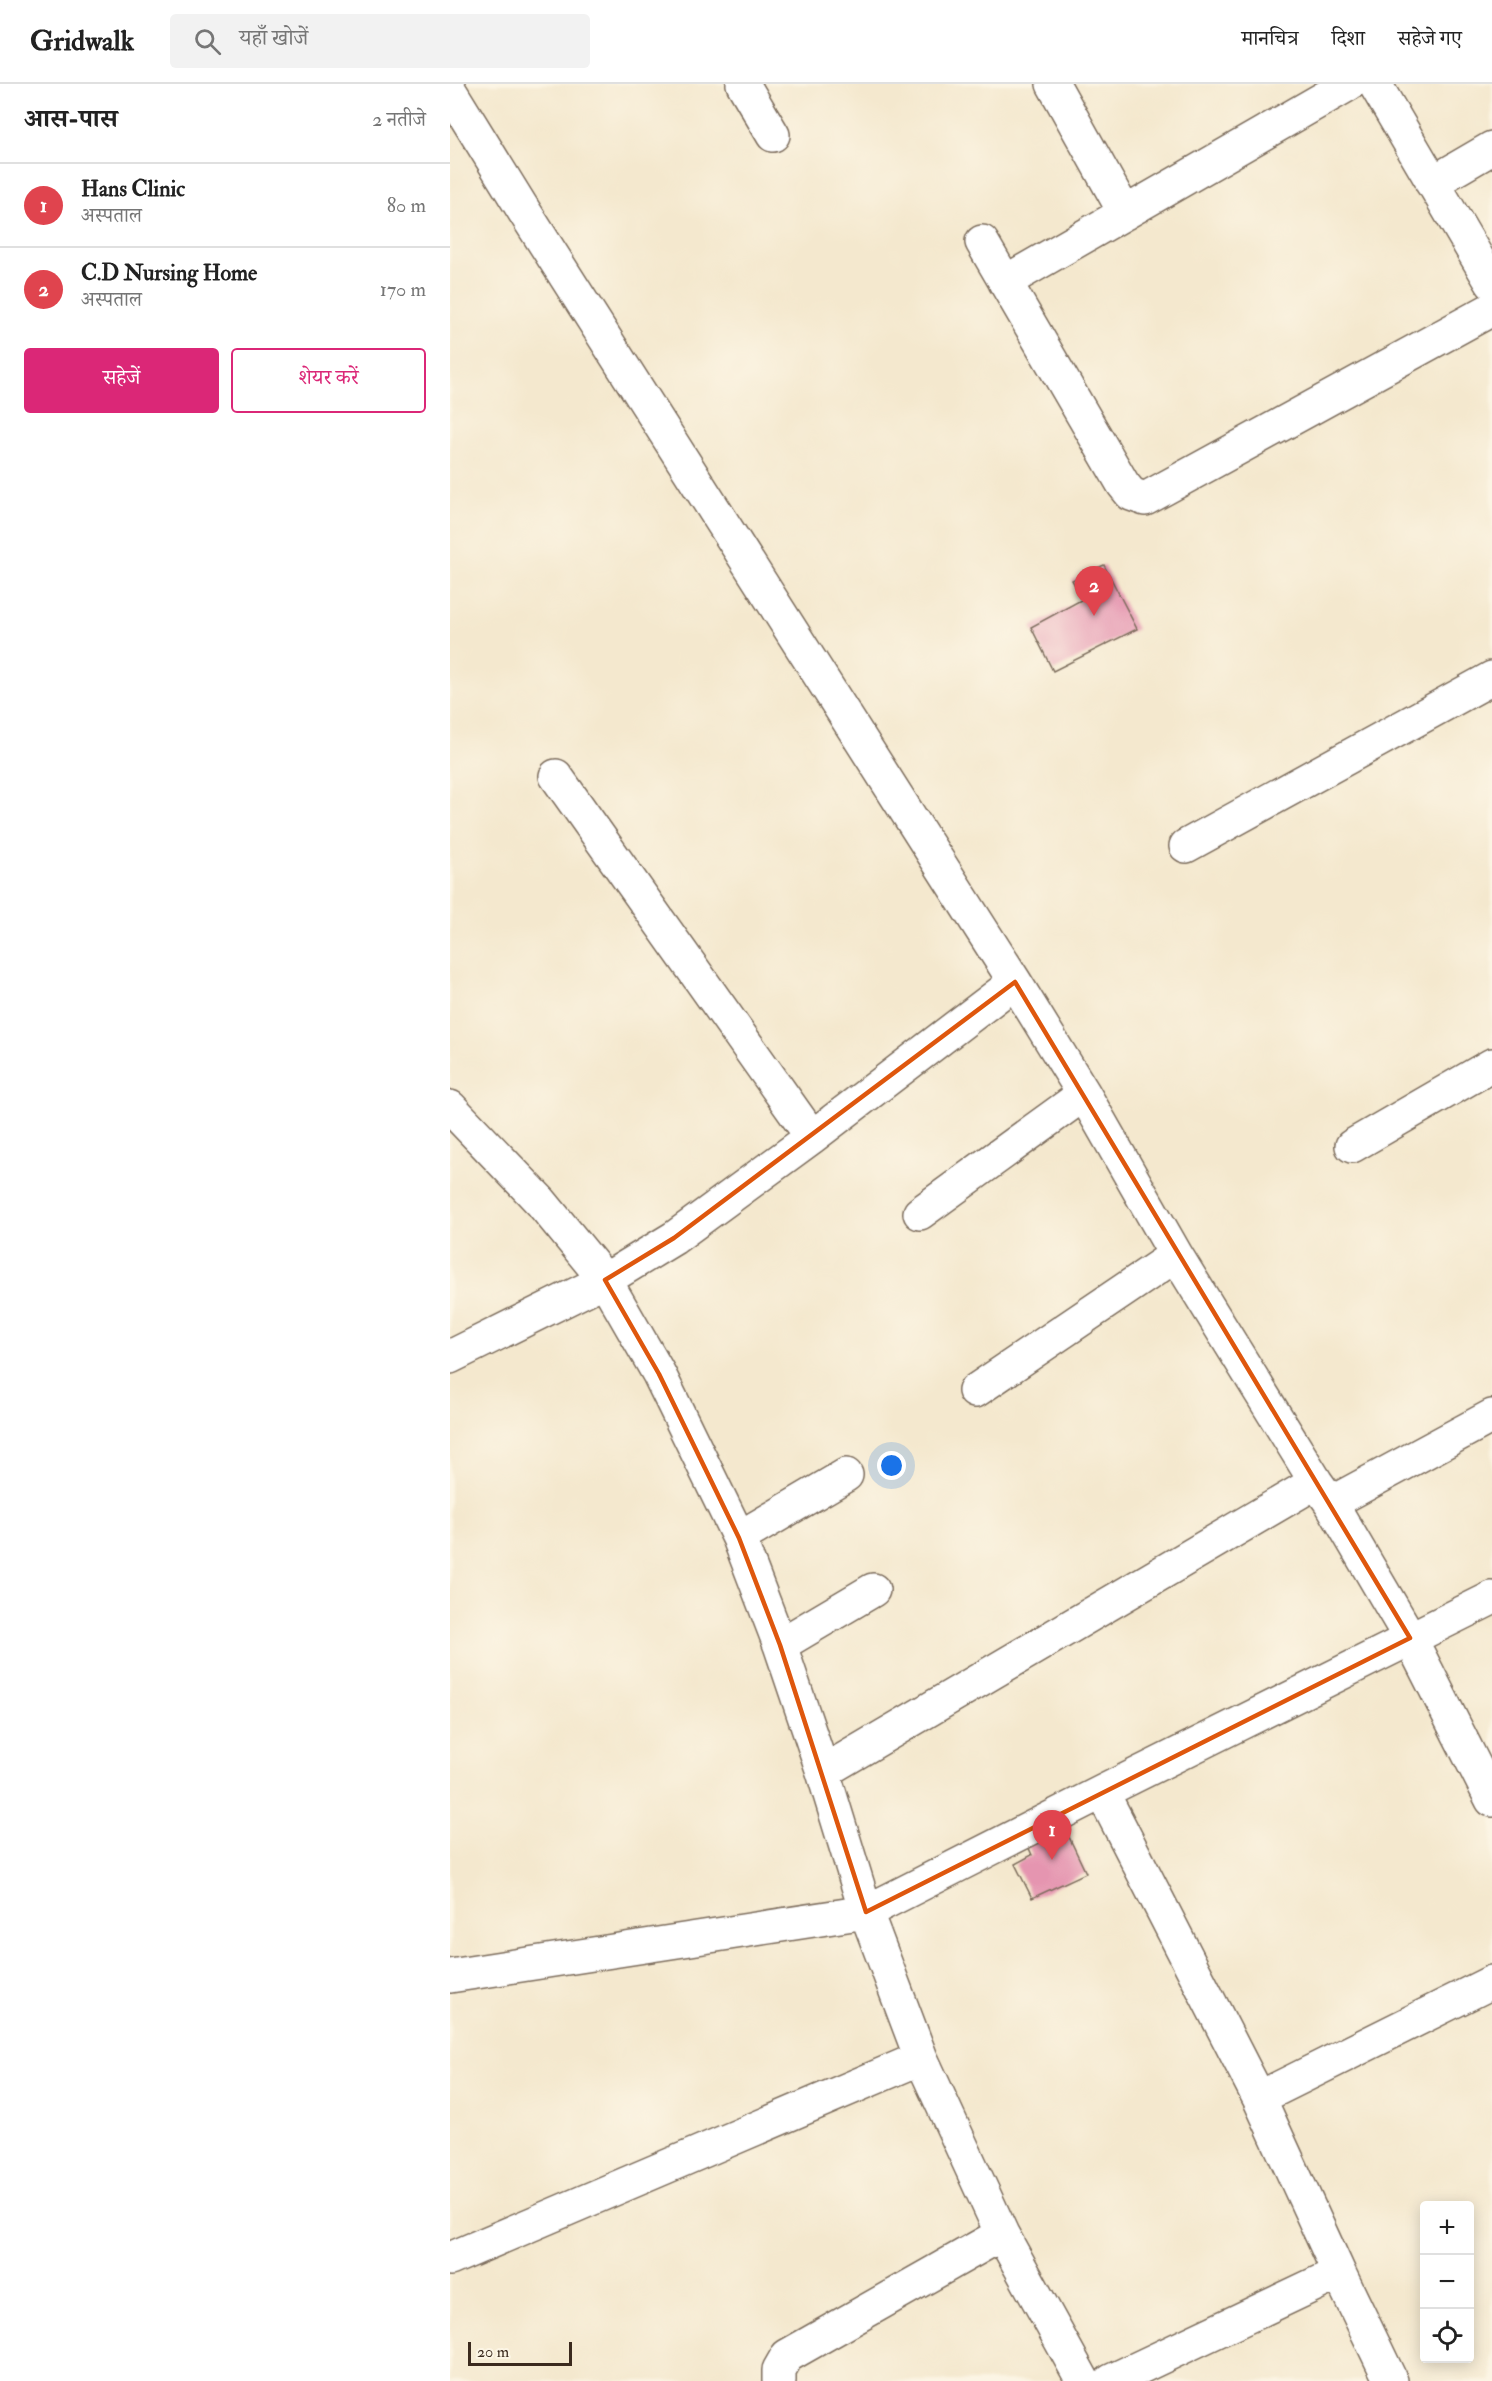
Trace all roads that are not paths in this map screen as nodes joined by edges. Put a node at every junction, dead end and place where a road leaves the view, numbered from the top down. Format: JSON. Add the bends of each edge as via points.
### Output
{"nodes":[{"id":1,"x":743,"y":84,"type":"edge"},
{"id":2,"x":1053,"y":84,"type":"edge"},
{"id":3,"x":1349,"y":84,"type":"edge"},
{"id":4,"x":1375,"y":84,"type":"edge"},
{"id":5,"x":450,"y":91,"type":"edge"},
{"id":6,"x":772,"y":135,"type":"dead end"},
{"id":7,"x":1492,"y":148,"type":"edge"},
{"id":8,"x":1432,"y":183,"type":"junction"},
{"id":9,"x":1125,"y":213,"type":"junction"},
{"id":10,"x":982,"y":242,"type":"dead end"},
{"id":11,"x":1005,"y":282,"type":"junction"},
{"id":12,"x":1492,"y":283,"type":"edge"},
{"id":13,"x":1492,"y":309,"type":"edge"},
{"id":14,"x":1492,"y":678,"type":"edge"},
{"id":15,"x":555,"y":776,"type":"dead end"},
{"id":16,"x":1186,"y":846,"type":"dead end"},
{"id":17,"x":1015,"y":982,"type":"junction"},
{"id":18,"x":1492,"y":1065,"type":"edge"},
{"id":19,"x":1084,"y":1094,"type":"junction"},
{"id":20,"x":450,"y":1107,"type":"edge"},
{"id":21,"x":813,"y":1137,"type":"junction"},
{"id":22,"x":1352,"y":1146,"type":"dead end"},
{"id":23,"x":920,"y":1213,"type":"dead end"},
{"id":24,"x":1176,"y":1255,"type":"junction"},
{"id":25,"x":605,"y":1280,"type":"junction"},
{"id":26,"x":450,"y":1357,"type":"edge"},
{"id":27,"x":975,"y":1391,"type":"dead end"},
{"id":28,"x":1492,"y":1416,"type":"edge"},
{"id":29,"x":846,"y":1475,"type":"dead end"},
{"id":30,"x":1323,"y":1493,"type":"junction"},
{"id":31,"x":739,"y":1538,"type":"junction"},
{"id":32,"x":873,"y":1590,"type":"dead end"},
{"id":33,"x":1492,"y":1598,"type":"edge"},
{"id":34,"x":1410,"y":1638,"type":"junction"},
{"id":35,"x":780,"y":1645,"type":"junction"},
{"id":36,"x":823,"y":1772,"type":"junction"},
{"id":37,"x":1102,"y":1792,"type":"junction"},
{"id":38,"x":1492,"y":1800,"type":"edge"},
{"id":39,"x":866,"y":1912,"type":"junction"},
{"id":40,"x":450,"y":1976,"type":"edge"},
{"id":41,"x":1492,"y":1982,"type":"edge"},
{"id":42,"x":921,"y":2058,"type":"junction"},
{"id":43,"x":1259,"y":2098,"type":"junction"},
{"id":44,"x":1002,"y":2234,"type":"junction"},
{"id":45,"x":450,"y":2259,"type":"edge"},
{"id":46,"x":1339,"y":2273,"type":"junction"},
{"id":47,"x":780,"y":2381,"type":"edge"},
{"id":48,"x":1083,"y":2381,"type":"edge"},
{"id":49,"x":1111,"y":2381,"type":"edge"},
{"id":50,"x":1391,"y":2381,"type":"edge"}],
"edges":[{"from":1,"to":6,"type":"street"},
{"from":2,"to":9,"type":"street"},
{"from":3,"to":9,"type":"street"},
{"from":4,"to":8,"type":"street"},
{"from":5,"to":17,"type":"street"},
{"from":7,"to":8,"type":"street"},
{"from":8,"to":12,"type":"street"},
{"from":9,"to":11,"type":"street"},
{"from":10,"to":11,"type":"street"},
{"from":11,"to":13,"type":"street","via":[[1123,484],[1131,494],[1145,499]]},
{"from":14,"to":16,"type":"street"},
{"from":15,"to":21,"type":"street"},
{"from":17,"to":19,"type":"street"},
{"from":17,"to":21,"type":"street"},
{"from":18,"to":22,"type":"street"},
{"from":19,"to":23,"type":"street"},
{"from":19,"to":24,"type":"street"},
{"from":20,"to":25,"type":"street","via":[[541,1202]]},
{"from":21,"to":25,"type":"street","via":[[674,1239]]},
{"from":24,"to":27,"type":"street"},
{"from":24,"to":30,"type":"street"},
{"from":25,"to":26,"type":"street"},
{"from":25,"to":31,"type":"street","via":[[659,1374]]},
{"from":28,"to":30,"type":"street"},
{"from":29,"to":31,"type":"street"},
{"from":30,"to":34,"type":"street"},
{"from":30,"to":36,"type":"street"},
{"from":31,"to":35,"type":"street"},
{"from":32,"to":35,"type":"street"},
{"from":33,"to":34,"type":"street"},
{"from":34,"to":37,"type":"street"},
{"from":34,"to":38,"type":"street"},
{"from":35,"to":36,"type":"street"},
{"from":36,"to":39,"type":"street"},
{"from":37,"to":39,"type":"street"},
{"from":37,"to":43,"type":"street"},
{"from":39,"to":40,"type":"street"},
{"from":39,"to":42,"type":"street"},
{"from":41,"to":43,"type":"street"},
{"from":42,"to":44,"type":"street"},
{"from":42,"to":45,"type":"street"},
{"from":43,"to":46,"type":"street"},
{"from":44,"to":47,"type":"street","via":[[787,2356],[779,2370]]},
{"from":44,"to":48,"type":"street"},
{"from":46,"to":49,"type":"street"},
{"from":46,"to":50,"type":"street"}]}
